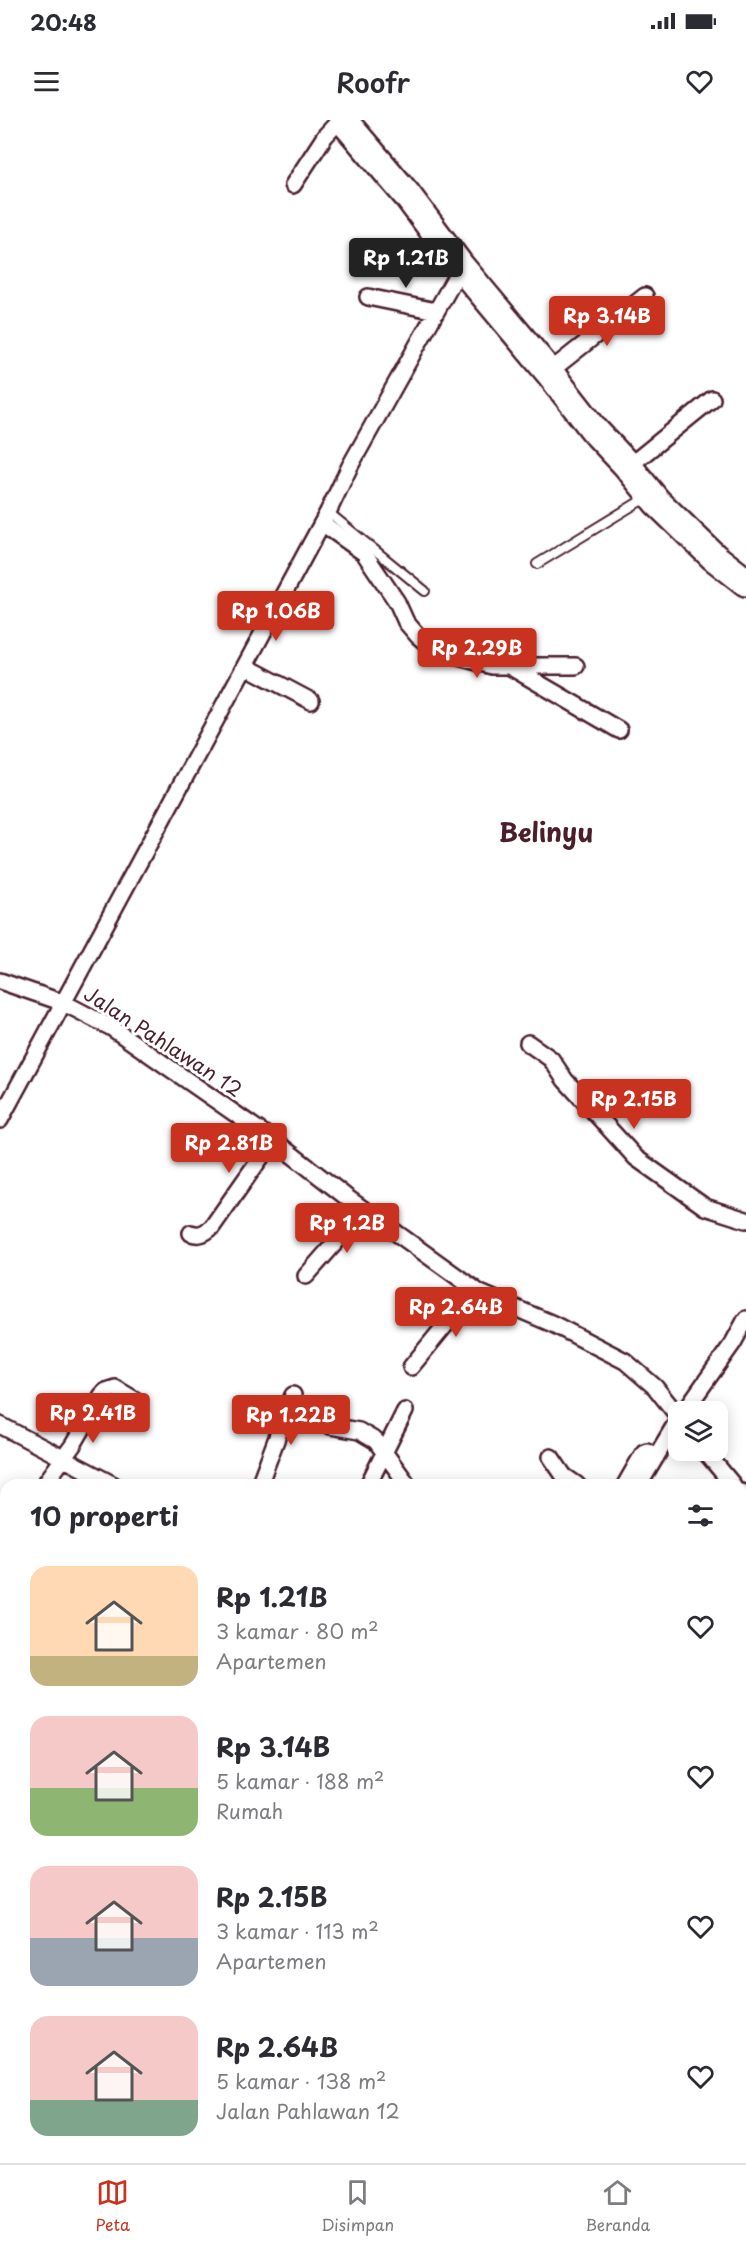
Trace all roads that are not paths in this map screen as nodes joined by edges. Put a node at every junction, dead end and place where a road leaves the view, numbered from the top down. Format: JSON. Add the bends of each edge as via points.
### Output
{"nodes":[{"id":1,"x":342,"y":120,"type":"edge"},
{"id":2,"x":293,"y":185,"type":"dead end"},
{"id":3,"x":461,"y":267,"type":"junction"},
{"id":4,"x":645,"y":296,"type":"dead end"},
{"id":5,"x":368,"y":297,"type":"dead end"},
{"id":6,"x":436,"y":311,"type":"junction"},
{"id":7,"x":549,"y":372,"type":"junction"},
{"id":8,"x":712,"y":399,"type":"dead end"},
{"id":9,"x":628,"y":467,"type":"junction"},
{"id":10,"x":651,"y":495,"type":"junction"},
{"id":11,"x":325,"y":517,"type":"junction"},
{"id":12,"x":537,"y":564,"type":"dead end"},
{"id":13,"x":746,"y":582,"type":"edge"},
{"id":14,"x":425,"y":591,"type":"dead end"},
{"id":15,"x":245,"y":666,"type":"junction"},
{"id":16,"x":509,"y":666,"type":"junction"},
{"id":17,"x":576,"y":666,"type":"dead end"},
{"id":18,"x":311,"y":701,"type":"dead end"},
{"id":19,"x":619,"y":730,"type":"dead end"},
{"id":20,"x":0,"y":981,"type":"edge"},
{"id":21,"x":64,"y":1003,"type":"junction"},
{"id":22,"x":528,"y":1043,"type":"dead end"},
{"id":23,"x":0,"y":1120,"type":"edge"},
{"id":24,"x":273,"y":1140,"type":"junction"},
{"id":25,"x":364,"y":1210,"type":"junction"},
{"id":26,"x":746,"y":1220,"type":"edge"},
{"id":27,"x":191,"y":1233,"type":"dead end"},
{"id":28,"x":306,"y":1276,"type":"dead end"},
{"id":29,"x":472,"y":1287,"type":"junction"},
{"id":30,"x":746,"y":1319,"type":"edge"},
{"id":31,"x":411,"y":1367,"type":"dead end"},
{"id":32,"x":293,"y":1395,"type":"dead end"},
{"id":33,"x":137,"y":1401,"type":"dead end"},
{"id":34,"x":692,"y":1401,"type":"edge"},
{"id":35,"x":668,"y":1405,"type":"edge"},
{"id":36,"x":405,"y":1410,"type":"dead end"},
{"id":37,"x":0,"y":1425,"type":"edge"},
{"id":38,"x":330,"y":1426,"type":"dead end"},
{"id":39,"x":668,"y":1436,"type":"edge"},
{"id":40,"x":384,"y":1453,"type":"junction"},
{"id":41,"x":551,"y":1457,"type":"dead end"},
{"id":42,"x":656,"y":1457,"type":"junction"},
{"id":43,"x":62,"y":1458,"type":"junction"},
{"id":44,"x":713,"y":1461,"type":"edge"},
{"id":45,"x":48,"y":1479,"type":"edge"},
{"id":46,"x":102,"y":1479,"type":"edge"},
{"id":47,"x":261,"y":1479,"type":"edge"},
{"id":48,"x":371,"y":1479,"type":"edge"},
{"id":49,"x":404,"y":1479,"type":"edge"},
{"id":50,"x":568,"y":1479,"type":"edge"},
{"id":51,"x":628,"y":1479,"type":"edge"},
{"id":52,"x":643,"y":1479,"type":"edge"},
{"id":53,"x":728,"y":1479,"type":"edge"}],
"edges":[{"from":1,"to":2,"type":"street","via":[[325,136]]},
{"from":1,"to":3,"type":"highway","via":[[407,195]]},
{"from":3,"to":6,"type":"street"},
{"from":3,"to":7,"type":"highway"},
{"from":4,"to":7,"type":"street"},
{"from":5,"to":6,"type":"street"},
{"from":6,"to":11,"type":"street"},
{"from":7,"to":9,"type":"highway"},
{"from":8,"to":9,"type":"street"},
{"from":9,"to":10,"type":"highway"},
{"from":10,"to":12,"type":"lane"},
{"from":10,"to":13,"type":"highway","via":[[714,557]]},
{"from":11,"to":14,"type":"lane"},
{"from":11,"to":15,"type":"street"},
{"from":11,"to":16,"type":"street","via":[[364,552],[406,622],[436,651],[492,666]]},
{"from":15,"to":18,"type":"street"},
{"from":15,"to":21,"type":"street"},
{"from":16,"to":17,"type":"street"},
{"from":16,"to":19,"type":"street"},
{"from":20,"to":21,"type":"street","name":"Jalan Pahlawan 12"},
{"from":21,"to":23,"type":"street"},
{"from":21,"to":24,"type":"street","name":"Jalan Pahlawan 12","via":[[111,1028]]},
{"from":22,"to":26,"type":"street","via":[[551,1059],[565,1080],[636,1158],[705,1207]]},
{"from":24,"to":25,"type":"street","name":"Jalan Pahlawan 12"},
{"from":24,"to":27,"type":"street","via":[[212,1227],[205,1233]]},
{"from":25,"to":28,"type":"street"},
{"from":25,"to":29,"type":"street","name":"Jalan Pahlawan 12"},
{"from":29,"to":31,"type":"street"},
{"from":29,"to":35,"type":"street","name":"Jalan Pahlawan 12","via":[[624,1361],[655,1387]]},
{"from":30,"to":34,"type":"street"},
{"from":32,"to":47,"type":"street"},
{"from":33,"to":43,"type":"street","via":[[116,1388],[106,1391]]},
{"from":36,"to":40,"type":"street"},
{"from":37,"to":43,"type":"street"},
{"from":38,"to":40,"type":"street","via":[[368,1435]]},
{"from":39,"to":42,"type":"street"},
{"from":40,"to":48,"type":"street"},
{"from":40,"to":49,"type":"street"},
{"from":41,"to":50,"type":"street"},
{"from":42,"to":51,"type":"street","via":[[644,1452]]},
{"from":42,"to":52,"type":"street"},
{"from":43,"to":45,"type":"street"},
{"from":43,"to":46,"type":"street"},
{"from":44,"to":53,"type":"street"}]}
